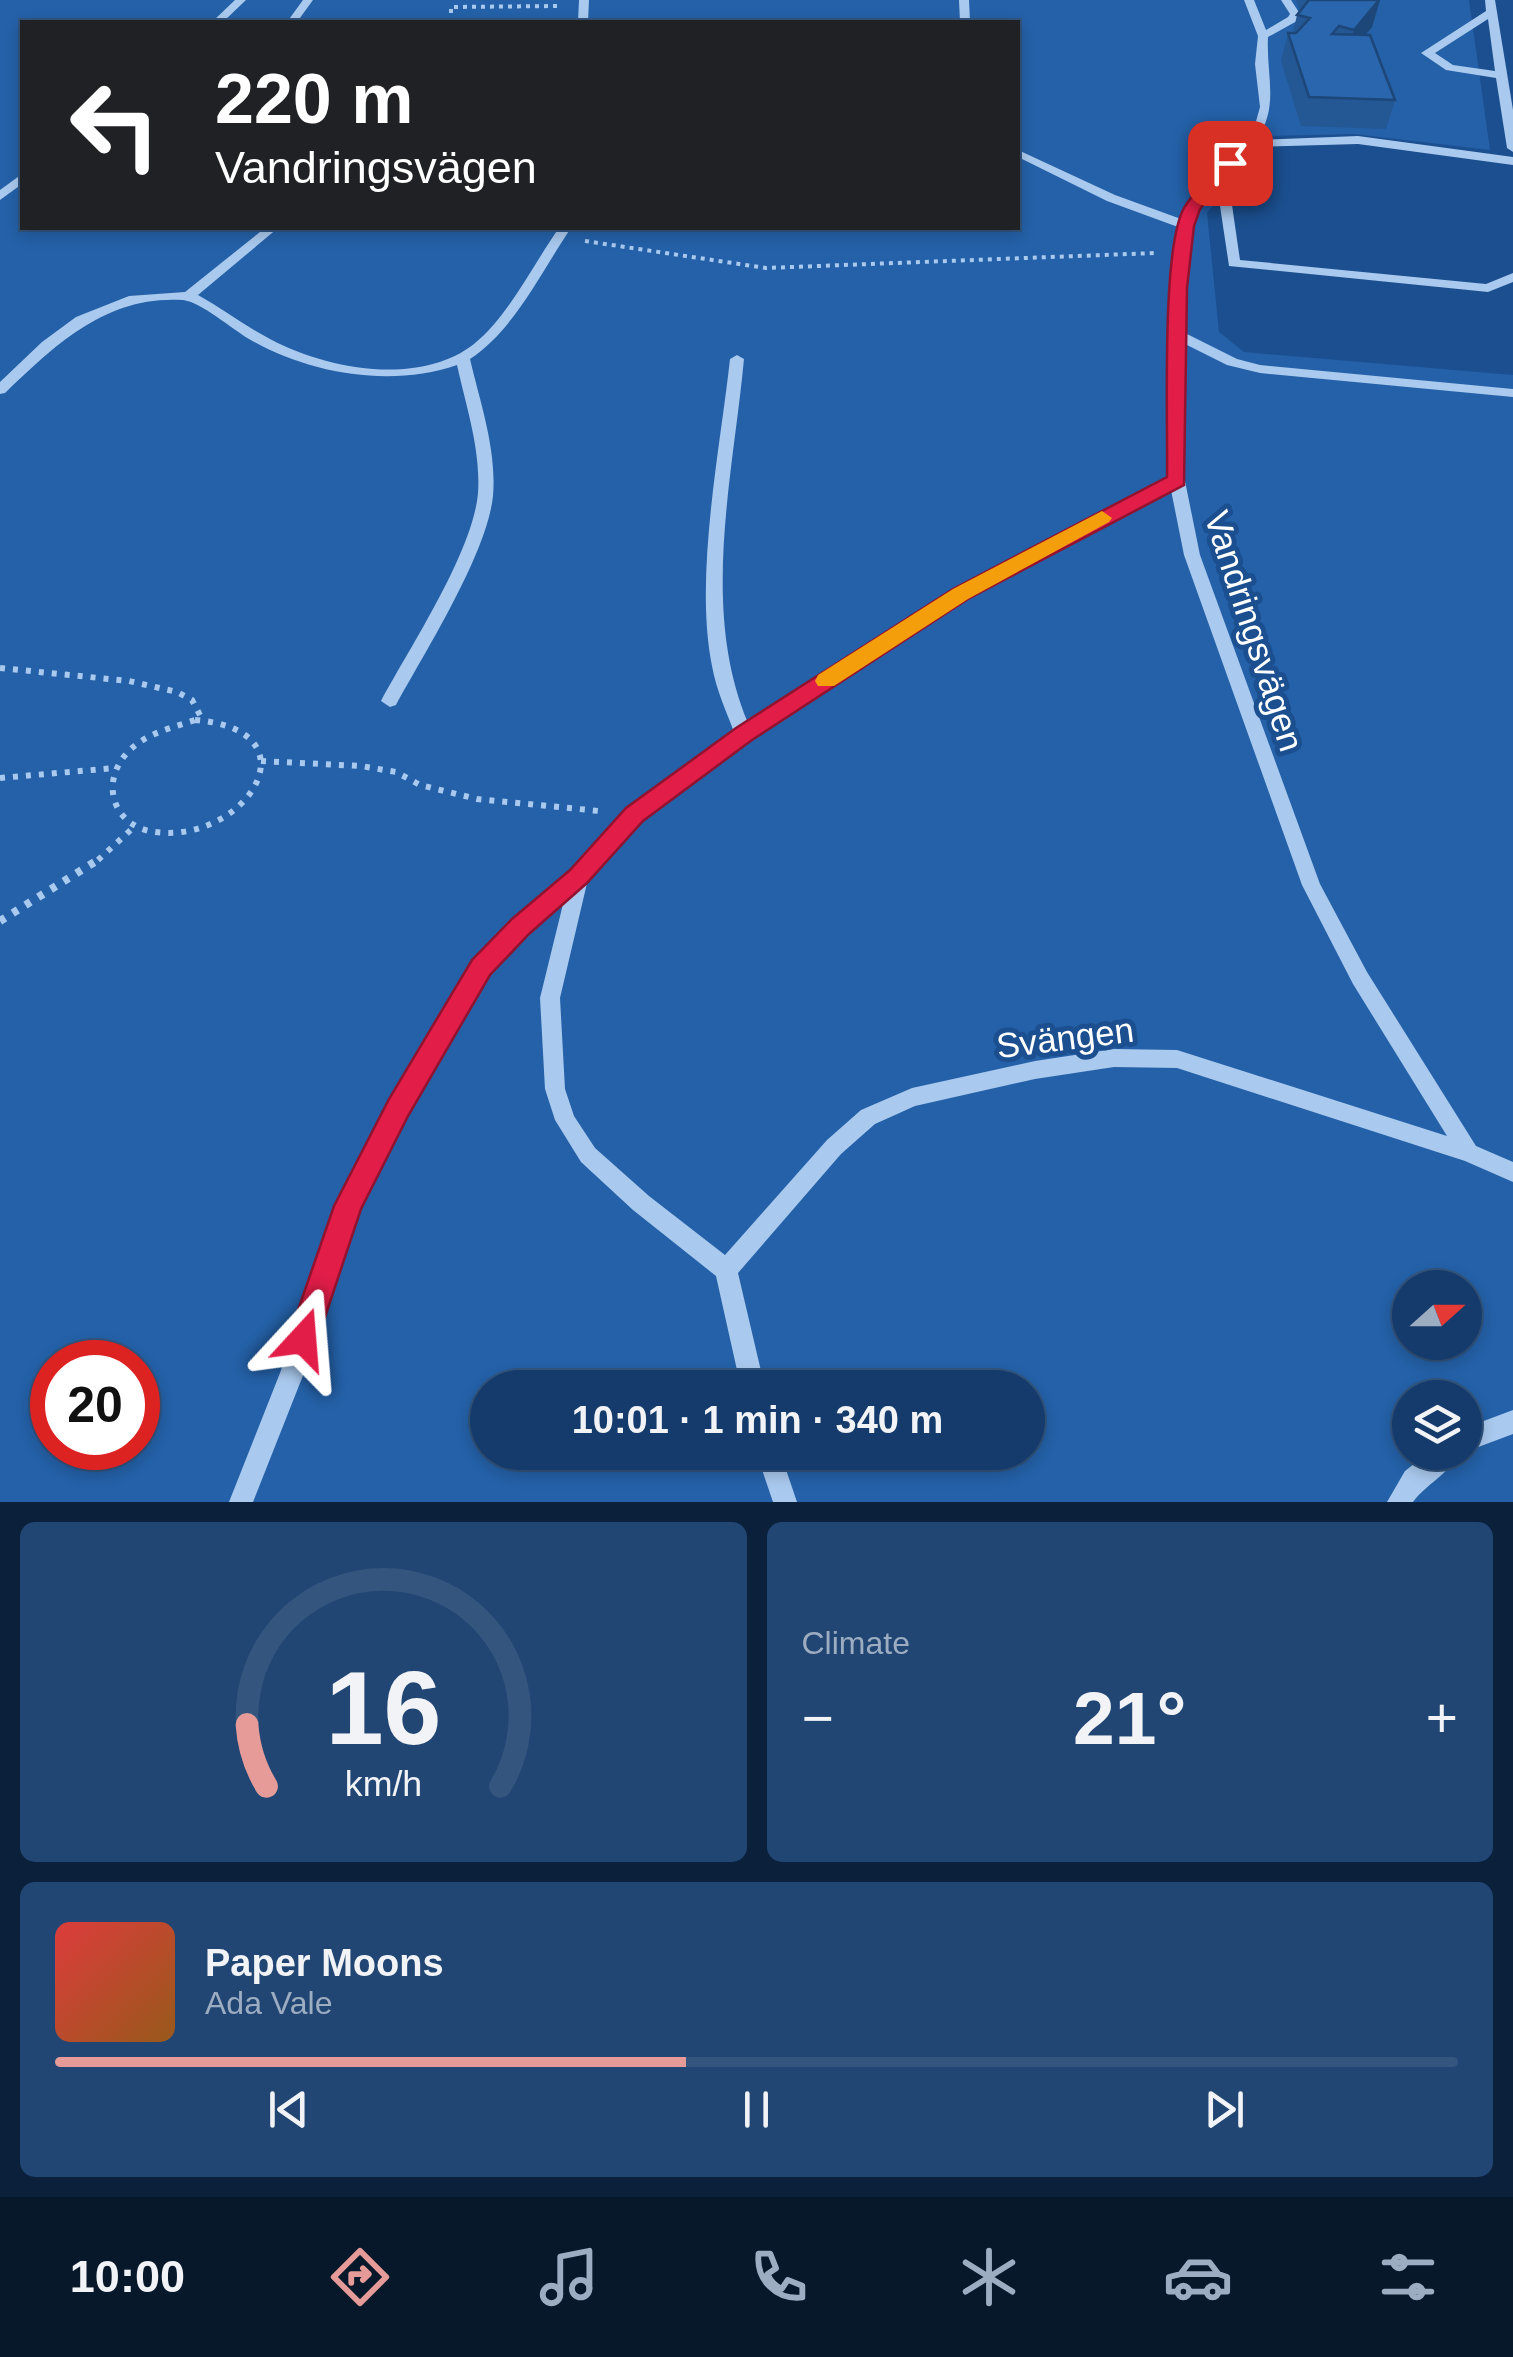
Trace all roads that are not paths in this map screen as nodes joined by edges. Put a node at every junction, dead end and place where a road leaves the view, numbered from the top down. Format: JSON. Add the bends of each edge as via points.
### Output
{"nodes":[{"id":1,"x":241,"y":0,"type":"edge"},
{"id":2,"x":1249,"y":0,"type":"edge"},
{"id":3,"x":1286,"y":0,"type":"edge"},
{"id":4,"x":1491,"y":6,"type":"edge"},
{"id":5,"x":218,"y":20,"type":"edge"},
{"id":6,"x":1263,"y":36,"type":"junction"},
{"id":7,"x":1495,"y":38,"type":"junction"},
{"id":8,"x":1513,"y":40,"type":"edge"},
{"id":9,"x":1501,"y":75,"type":"junction"},
{"id":10,"x":1248,"y":144,"type":"junction"},
{"id":11,"x":1513,"y":148,"type":"edge"},
{"id":12,"x":1020,"y":154,"type":"edge"},
{"id":13,"x":1513,"y":161,"type":"edge"},
{"id":14,"x":20,"y":180,"type":"edge"},
{"id":15,"x":1209,"y":188,"type":"junction"},
{"id":16,"x":0,"y":196,"type":"edge"},
{"id":17,"x":1186,"y":226,"type":"junction"},
{"id":18,"x":270,"y":230,"type":"edge"},
{"id":19,"x":562,"y":232,"type":"edge"},
{"id":20,"x":1513,"y":277,"type":"edge"},
{"id":21,"x":188,"y":296,"type":"junction"},
{"id":22,"x":1181,"y":336,"type":"junction"},
{"id":23,"x":463,"y":359,"type":"junction"},
{"id":24,"x":737,"y":359,"type":"dead end"},
{"id":25,"x":0,"y":390,"type":"edge"},
{"id":26,"x":1513,"y":393,"type":"edge"},
{"id":27,"x":1177,"y":480,"type":"junction"},
{"id":28,"x":390,"y":701,"type":"dead end"},
{"id":29,"x":744,"y":734,"type":"junction"},
{"id":30,"x":579,"y":876,"type":"junction"},
{"id":31,"x":1469,"y":1153,"type":"junction"},
{"id":32,"x":1513,"y":1172,"type":"edge"},
{"id":33,"x":726,"y":1270,"type":"junction"},
{"id":34,"x":749,"y":1370,"type":"edge"},
{"id":35,"x":1513,"y":1422,"type":"edge"},
{"id":36,"x":1482,"y":1434,"type":"edge"},
{"id":37,"x":774,"y":1470,"type":"edge"},
{"id":38,"x":1426,"y":1470,"type":"edge"},
{"id":39,"x":240,"y":1502,"type":"edge"},
{"id":40,"x":785,"y":1502,"type":"edge"},
{"id":41,"x":1398,"y":1502,"type":"edge"}],
"edges":[{"from":1,"to":5,"type":"street"},
{"from":2,"to":6,"type":"street","name":"Vandringsvägen"},
{"from":3,"to":6,"type":"street","via":[[1293,19]]},
{"from":4,"to":7,"type":"street"},
{"from":4,"to":9,"type":"street","via":[[1428,53],[1450,68]]},
{"from":6,"to":10,"type":"street","name":"Vandringsvägen","via":[[1266,107]]},
{"from":7,"to":8,"type":"street"},
{"from":7,"to":9,"type":"street"},
{"from":9,"to":11,"type":"street"},
{"from":10,"to":13,"type":"street","via":[[1358,140]]},
{"from":10,"to":15,"type":"street","name":"Vandringsvägen"},
{"from":12,"to":17,"type":"street"},
{"from":14,"to":16,"type":"street"},
{"from":15,"to":17,"type":"street","name":"Vandringsvägen"},
{"from":15,"to":20,"type":"street","via":[[1226,205],[1234,263],[1488,288]]},
{"from":17,"to":22,"type":"street","name":"Vandringsvägen"},
{"from":18,"to":21,"type":"street"},
{"from":19,"to":23,"type":"street","via":[[483,344]]},
{"from":21,"to":23,"type":"street","via":[[276,347],[338,365],[417,374]]},
{"from":21,"to":25,"type":"street","via":[[130,300],[94,314],[47,345]]},
{"from":22,"to":26,"type":"street","via":[[1260,369]]},
{"from":22,"to":27,"type":"street","name":"Vandringsvägen"},
{"from":23,"to":28,"type":"street","via":[[485,499],[462,560]]},
{"from":24,"to":29,"type":"street","via":[[718,566],[718,652]]},
{"from":27,"to":29,"type":"street","via":[[961,594]]},
{"from":27,"to":31,"type":"street","name":"Vandringsvägen","via":[[1192,555],[1311,885],[1360,978]]},
{"from":29,"to":30,"type":"street","via":[[634,814]]},
{"from":30,"to":33,"type":"street","via":[[550,998],[555,1089],[565,1120],[602,1167]]},
{"from":30,"to":39,"type":"street","via":[[481,968],[398,1108],[348,1206]]},
{"from":31,"to":32,"type":"street"},
{"from":31,"to":33,"type":"street","name":"Svängen","via":[[1177,1059],[1114,1058],[1035,1070],[912,1096],[868,1118],[834,1147]]},
{"from":33,"to":34,"type":"street"},
{"from":35,"to":36,"type":"street"},
{"from":37,"to":40,"type":"street"},
{"from":38,"to":41,"type":"street"}]}
